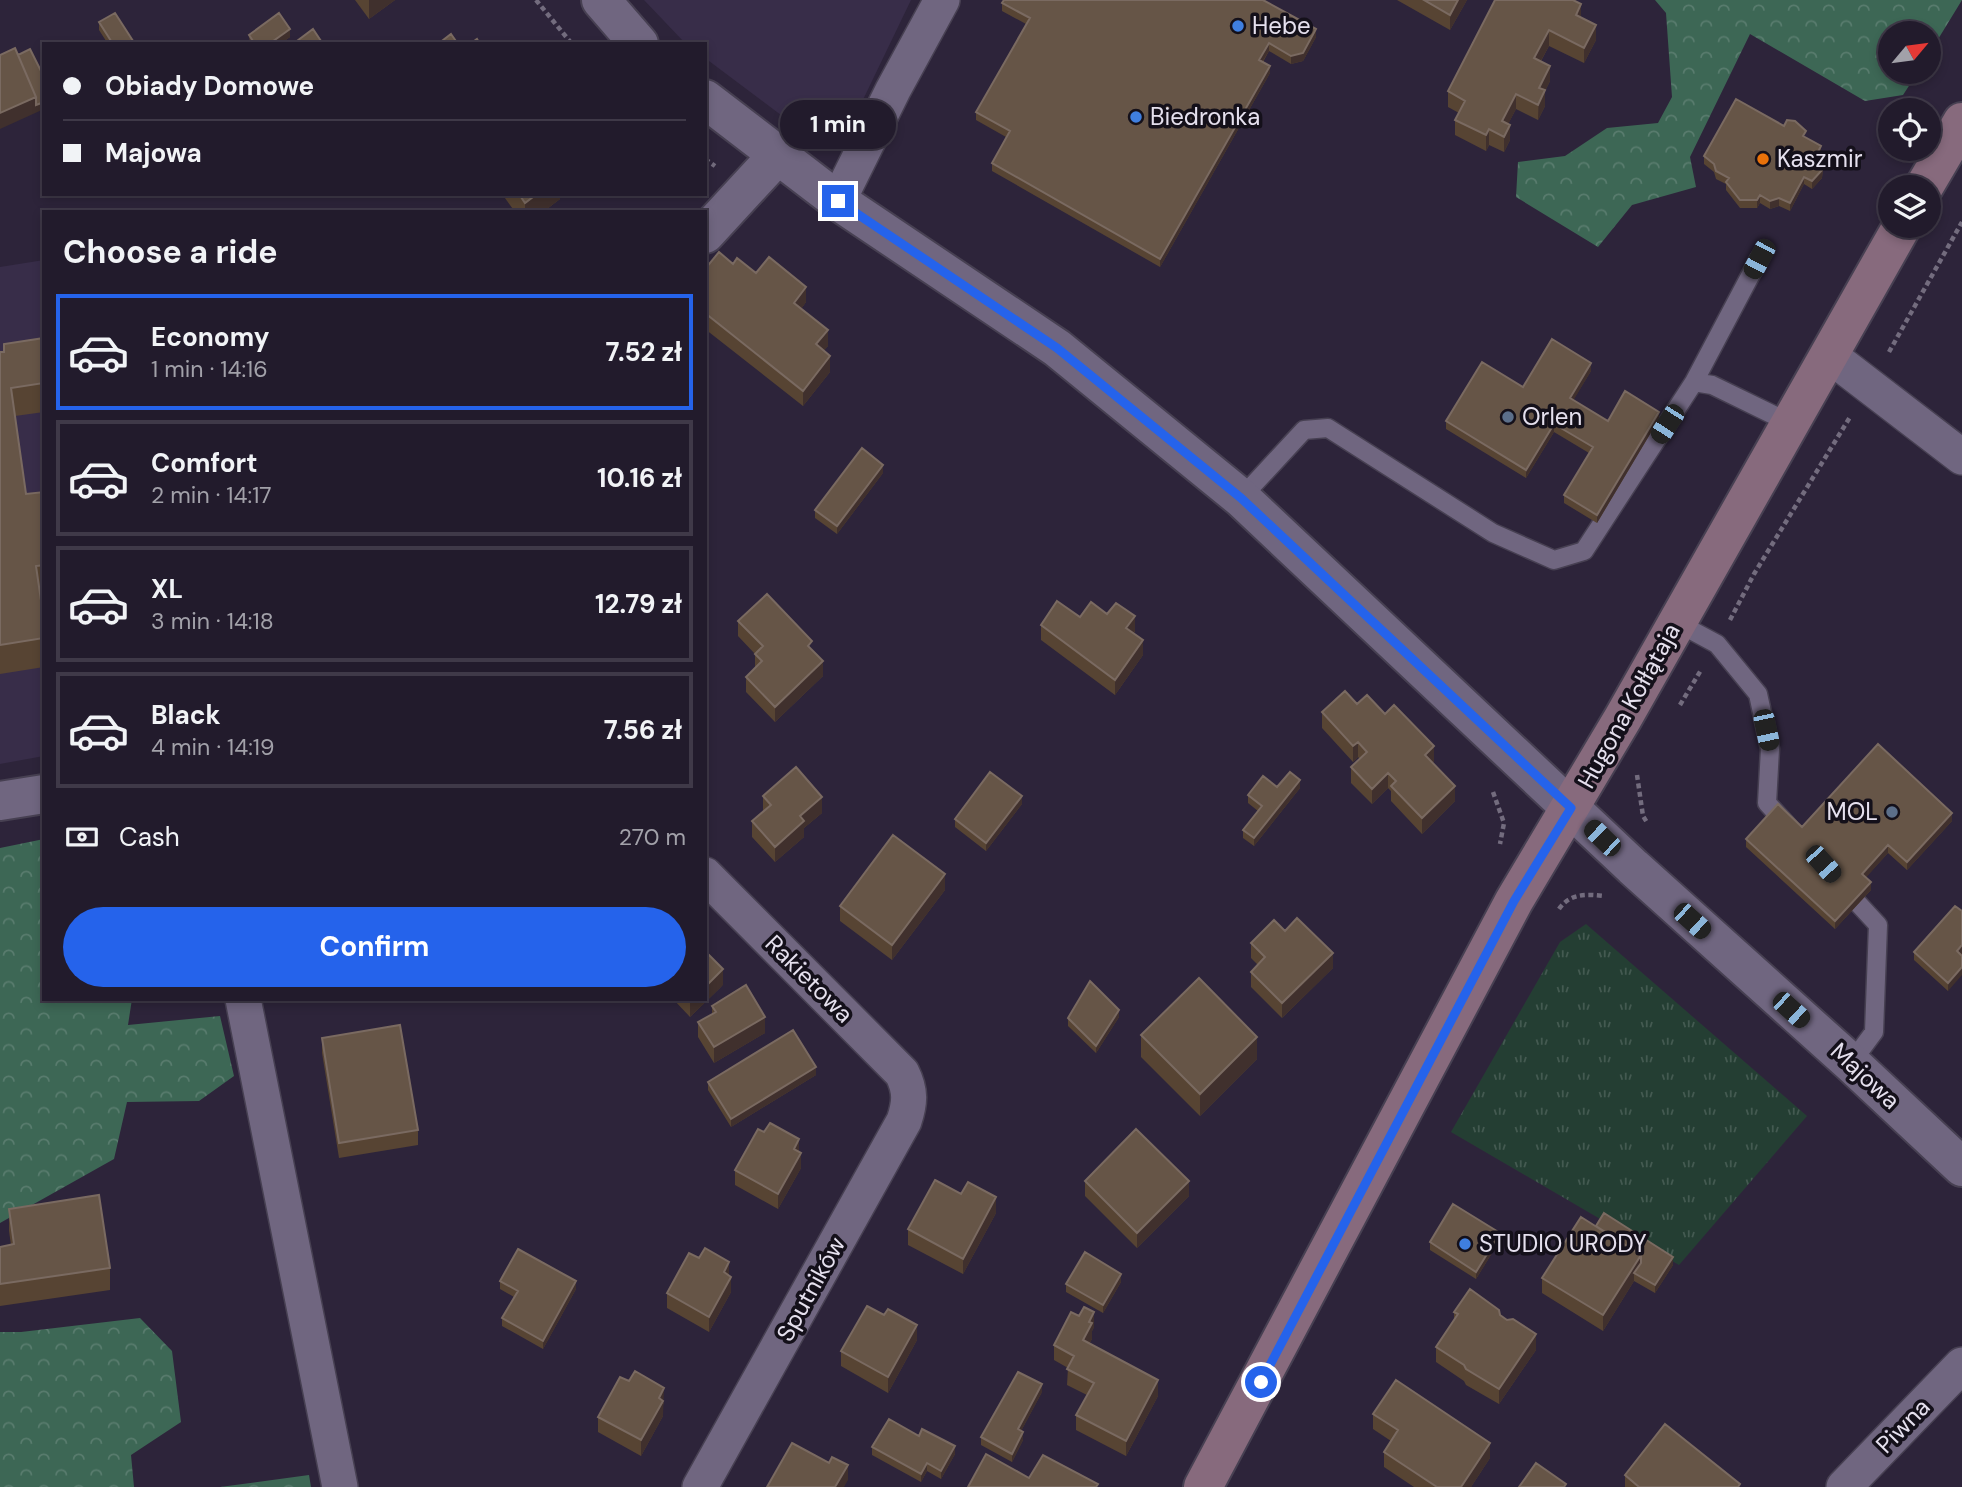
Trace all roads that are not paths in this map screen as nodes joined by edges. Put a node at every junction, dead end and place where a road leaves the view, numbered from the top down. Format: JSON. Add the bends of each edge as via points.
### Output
{"nodes":[{"id":1,"x":601,"y":0,"type":"edge"},
{"id":2,"x":942,"y":0,"type":"edge"},
{"id":3,"x":637,"y":42,"type":"edge"},
{"id":4,"x":707,"y":101,"type":"edge"},
{"id":5,"x":1962,"y":121,"type":"edge"},
{"id":6,"x":777,"y":156,"type":"junction"},
{"id":7,"x":1931,"y":175,"type":"edge"},
{"id":8,"x":838,"y":201,"type":"junction"},
{"id":9,"x":707,"y":232,"type":"edge"},
{"id":10,"x":1895,"y":238,"type":"edge"},
{"id":11,"x":1759,"y":259,"type":"dead end"},
{"id":12,"x":1829,"y":355,"type":"junction"},
{"id":13,"x":1694,"y":382,"type":"junction"},
{"id":14,"x":1790,"y":423,"type":"junction"},
{"id":15,"x":1962,"y":457,"type":"edge"},
{"id":16,"x":1241,"y":498,"type":"junction"},
{"id":17,"x":1676,"y":622,"type":"junction"},
{"id":18,"x":42,"y":794,"type":"edge"},
{"id":19,"x":0,"y":801,"type":"edge"},
{"id":20,"x":1571,"y":808,"type":"junction"},
{"id":21,"x":1804,"y":844,"type":"edge"},
{"id":22,"x":1832,"y":874,"type":"edge"},
{"id":23,"x":707,"y":877,"type":"edge"},
{"id":24,"x":243,"y":1001,"type":"edge"},
{"id":25,"x":1851,"y":1063,"type":"junction"},
{"id":26,"x":909,"y":1087,"type":"joint"},
{"id":27,"x":1962,"y":1167,"type":"edge"},
{"id":28,"x":1962,"y":1365,"type":"edge"},
{"id":29,"x":341,"y":1487,"type":"edge"},
{"id":30,"x":700,"y":1487,"type":"edge"},
{"id":31,"x":1203,"y":1487,"type":"edge"},
{"id":32,"x":1844,"y":1487,"type":"edge"}],
"edges":[{"from":1,"to":3,"type":"street"},
{"from":2,"to":8,"type":"street"},
{"from":4,"to":6,"type":"street","name":"Majowa"},
{"from":5,"to":7,"type":"main road"},
{"from":6,"to":8,"type":"street","name":"Majowa"},
{"from":6,"to":9,"type":"street"},
{"from":8,"to":16,"type":"street","name":"Majowa","via":[[1057,348]]},
{"from":10,"to":12,"type":"main road","name":"Hugona Kołłątaja"},
{"from":11,"to":13,"type":"lane"},
{"from":12,"to":14,"type":"main road","name":"Hugona Kołłątaja"},
{"from":12,"to":15,"type":"street"},
{"from":13,"to":14,"type":"lane","via":[[1712,385]]},
{"from":13,"to":16,"type":"lane","via":[[1584,551],[1554,560],[1493,533],[1328,428],[1304,430]]},
{"from":14,"to":17,"type":"main road","name":"Hugona Kołłątaja"},
{"from":16,"to":20,"type":"street","name":"Majowa"},
{"from":17,"to":20,"type":"main road","name":"Hugona Kołłątaja"},
{"from":17,"to":21,"type":"lane","via":[[1717,644],[1758,694],[1770,749],[1767,803]]},
{"from":18,"to":19,"type":"street"},
{"from":20,"to":25,"type":"street","name":"Majowa"},
{"from":20,"to":31,"type":"main road","name":"Hugona Kołłątaja","via":[[1514,901]]},
{"from":22,"to":25,"type":"lane","via":[[1878,925],[1874,1032]]},
{"from":23,"to":26,"type":"street","name":"Rakietowa","via":[[902,1073]]},
{"from":24,"to":29,"type":"street"},
{"from":25,"to":27,"type":"street","name":"Majowa"},
{"from":26,"to":30,"type":"street","name":"Sputników","via":[[904,1121]]},
{"from":28,"to":32,"type":"street","name":"Piwna"}]}
